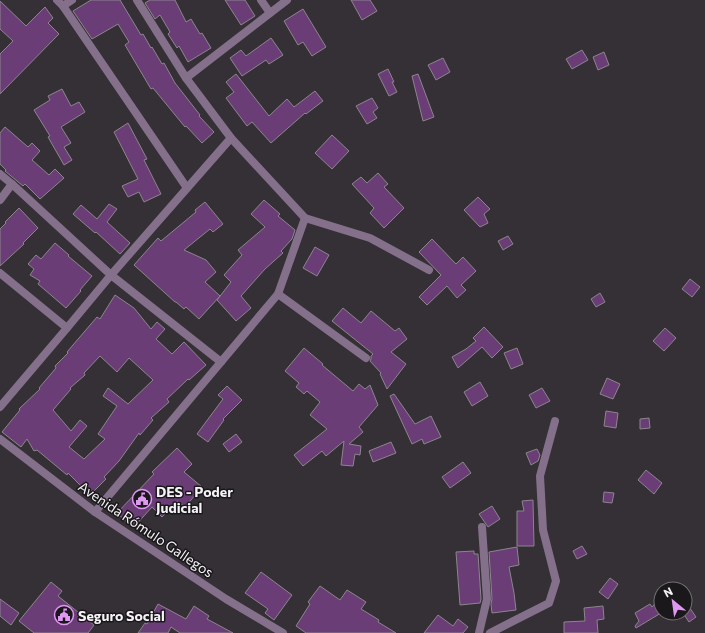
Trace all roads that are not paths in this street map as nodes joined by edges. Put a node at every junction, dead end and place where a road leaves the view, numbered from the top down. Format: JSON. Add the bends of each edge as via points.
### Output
{"nodes":[{"id":1,"x":57,"y":0,"type":"edge"},
{"id":2,"x":72,"y":0,"type":"edge"},
{"id":3,"x":136,"y":0,"type":"edge"},
{"id":4,"x":261,"y":0,"type":"edge"},
{"id":5,"x":287,"y":0,"type":"edge"},
{"id":6,"x":63,"y":6,"type":"junction"},
{"id":7,"x":270,"y":13,"type":"junction"},
{"id":8,"x":186,"y":78,"type":"junction"},
{"id":9,"x":231,"y":138,"type":"junction"},
{"id":10,"x":0,"y":174,"type":"edge"},
{"id":11,"x":12,"y":184,"type":"junction"},
{"id":12,"x":187,"y":188,"type":"junction"},
{"id":13,"x":0,"y":200,"type":"edge"},
{"id":14,"x":305,"y":218,"type":"junction"},
{"id":15,"x":429,"y":270,"type":"dead end"},
{"id":16,"x":0,"y":274,"type":"edge"},
{"id":17,"x":111,"y":275,"type":"junction"},
{"id":18,"x":278,"y":294,"type":"junction"},
{"id":19,"x":68,"y":328,"type":"junction"},
{"id":20,"x":366,"y":358,"type":"dead end"},
{"id":21,"x":221,"y":362,"type":"junction"},
{"id":22,"x":0,"y":408,"type":"edge"},
{"id":23,"x":555,"y":421,"type":"dead end"},
{"id":24,"x":0,"y":439,"type":"edge"},
{"id":25,"x":95,"y":512,"type":"junction"},
{"id":26,"x":482,"y":527,"type":"dead end"},
{"id":27,"x":283,"y":633,"type":"edge"},
{"id":28,"x":479,"y":633,"type":"edge"},
{"id":29,"x":490,"y":633,"type":"edge"}],
"edges":[{"from":1,"to":6,"type":"street"},
{"from":2,"to":6,"type":"street"},
{"from":3,"to":8,"type":"street"},
{"from":4,"to":7,"type":"street"},
{"from":5,"to":7,"type":"street"},
{"from":6,"to":12,"type":"street"},
{"from":7,"to":8,"type":"street"},
{"from":8,"to":9,"type":"street"},
{"from":9,"to":12,"type":"street"},
{"from":9,"to":14,"type":"street"},
{"from":10,"to":11,"type":"street"},
{"from":11,"to":13,"type":"street"},
{"from":11,"to":17,"type":"street"},
{"from":12,"to":17,"type":"street"},
{"from":14,"to":15,"type":"street","via":[[370,238]]},
{"from":14,"to":18,"type":"street"},
{"from":16,"to":19,"type":"street"},
{"from":17,"to":19,"type":"street"},
{"from":17,"to":21,"type":"street"},
{"from":18,"to":20,"type":"street"},
{"from":18,"to":21,"type":"street"},
{"from":19,"to":22,"type":"street"},
{"from":21,"to":25,"type":"street"},
{"from":23,"to":29,"type":"street","via":[[540,476],[543,530],[556,580],[549,603]]},
{"from":24,"to":25,"type":"street","name":"Avenida Rómulo Gallegos"},
{"from":25,"to":27,"type":"street","name":"Avenida Rómulo Gallegos","via":[[226,599]]},
{"from":26,"to":28,"type":"street","via":[[487,599]]}]}
